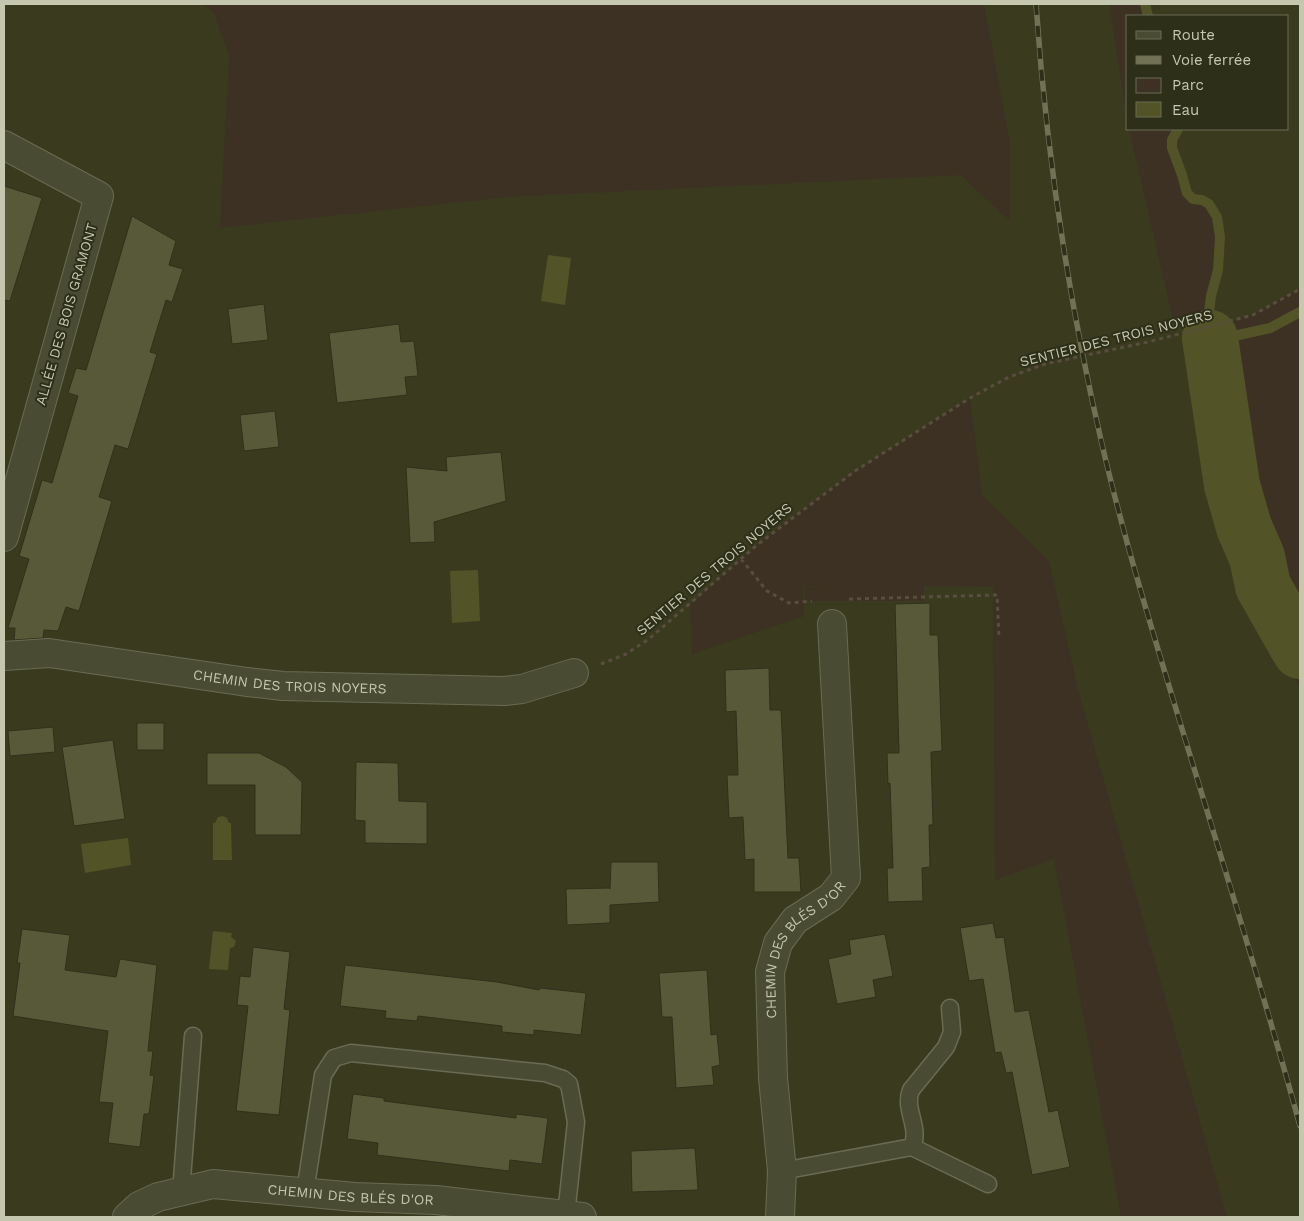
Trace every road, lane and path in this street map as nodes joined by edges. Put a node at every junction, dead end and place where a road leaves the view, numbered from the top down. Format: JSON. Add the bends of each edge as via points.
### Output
{"nodes":[{"id":1,"x":4,"y":145,"type":"edge"},
{"id":2,"x":1300,"y":289,"type":"edge"},
{"id":3,"x":4,"y":537,"type":"edge"},
{"id":4,"x":741,"y":559,"type":"junction"},
{"id":5,"x":831,"y":612,"type":"junction"},
{"id":6,"x":999,"y":638,"type":"dead end"},
{"id":7,"x":4,"y":656,"type":"edge"},
{"id":8,"x":574,"y":673,"type":"joint"},
{"id":9,"x":950,"y":1008,"type":"dead end"},
{"id":10,"x":193,"y":1036,"type":"dead end"},
{"id":11,"x":912,"y":1147,"type":"junction"},
{"id":12,"x":782,"y":1171,"type":"junction"},
{"id":13,"x":988,"y":1184,"type":"dead end"},
{"id":14,"x":181,"y":1192,"type":"junction"},
{"id":15,"x":305,"y":1192,"type":"junction"},
{"id":16,"x":574,"y":1216,"type":"edge"},
{"id":17,"x":126,"y":1217,"type":"edge"},
{"id":18,"x":780,"y":1217,"type":"edge"}],
"edges":[{"from":1,"to":3,"type":"street","name":"ALLÉE DES BOIS GRAMONT","via":[[99,196]]},
{"from":2,"to":4,"type":"path","name":"SENTIER DES TROIS NOYERS","via":[[1253,315],[1034,368],[1009,377],[855,471]]},
{"from":4,"to":5,"type":"path","via":[[767,591],[789,603]]},
{"from":4,"to":8,"type":"path","name":"SENTIER DES TROIS NOYERS","via":[[637,648]]},
{"from":5,"to":6,"type":"path","via":[[997,595]]},
{"from":5,"to":12,"type":"street","name":"CHEMIN DES BLÉS D'OR","via":[[846,878],[831,897],[795,920],[778,943],[770,972],[773,1078]]},
{"from":7,"to":8,"type":"street","name":"CHEMIN DES TROIS NOYERS","via":[[49,652],[283,686],[504,691],[522,689]]},
{"from":9,"to":11,"type":"lane","via":[[952,1032],[946,1048],[908,1098],[916,1140]]},
{"from":10,"to":14,"type":"lane"},
{"from":11,"to":12,"type":"lane"},
{"from":11,"to":13,"type":"lane"},
{"from":12,"to":18,"type":"street","name":"CHEMIN DES BLÉS D'OR"},
{"from":14,"to":15,"type":"street","name":"CHEMIN DES BLÉS D'OR","via":[[212,1184]]},
{"from":14,"to":17,"type":"street","name":"CHEMIN DES BLÉS D'OR","via":[[158,1197]]},
{"from":15,"to":16,"type":"street","name":"CHEMIN DES BLÉS D'OR","via":[[436,1200]]},
{"from":15,"to":16,"type":"lane","via":[[323,1075],[334,1058],[351,1054],[545,1073],[563,1079],[569,1084],[576,1122]]}]}
